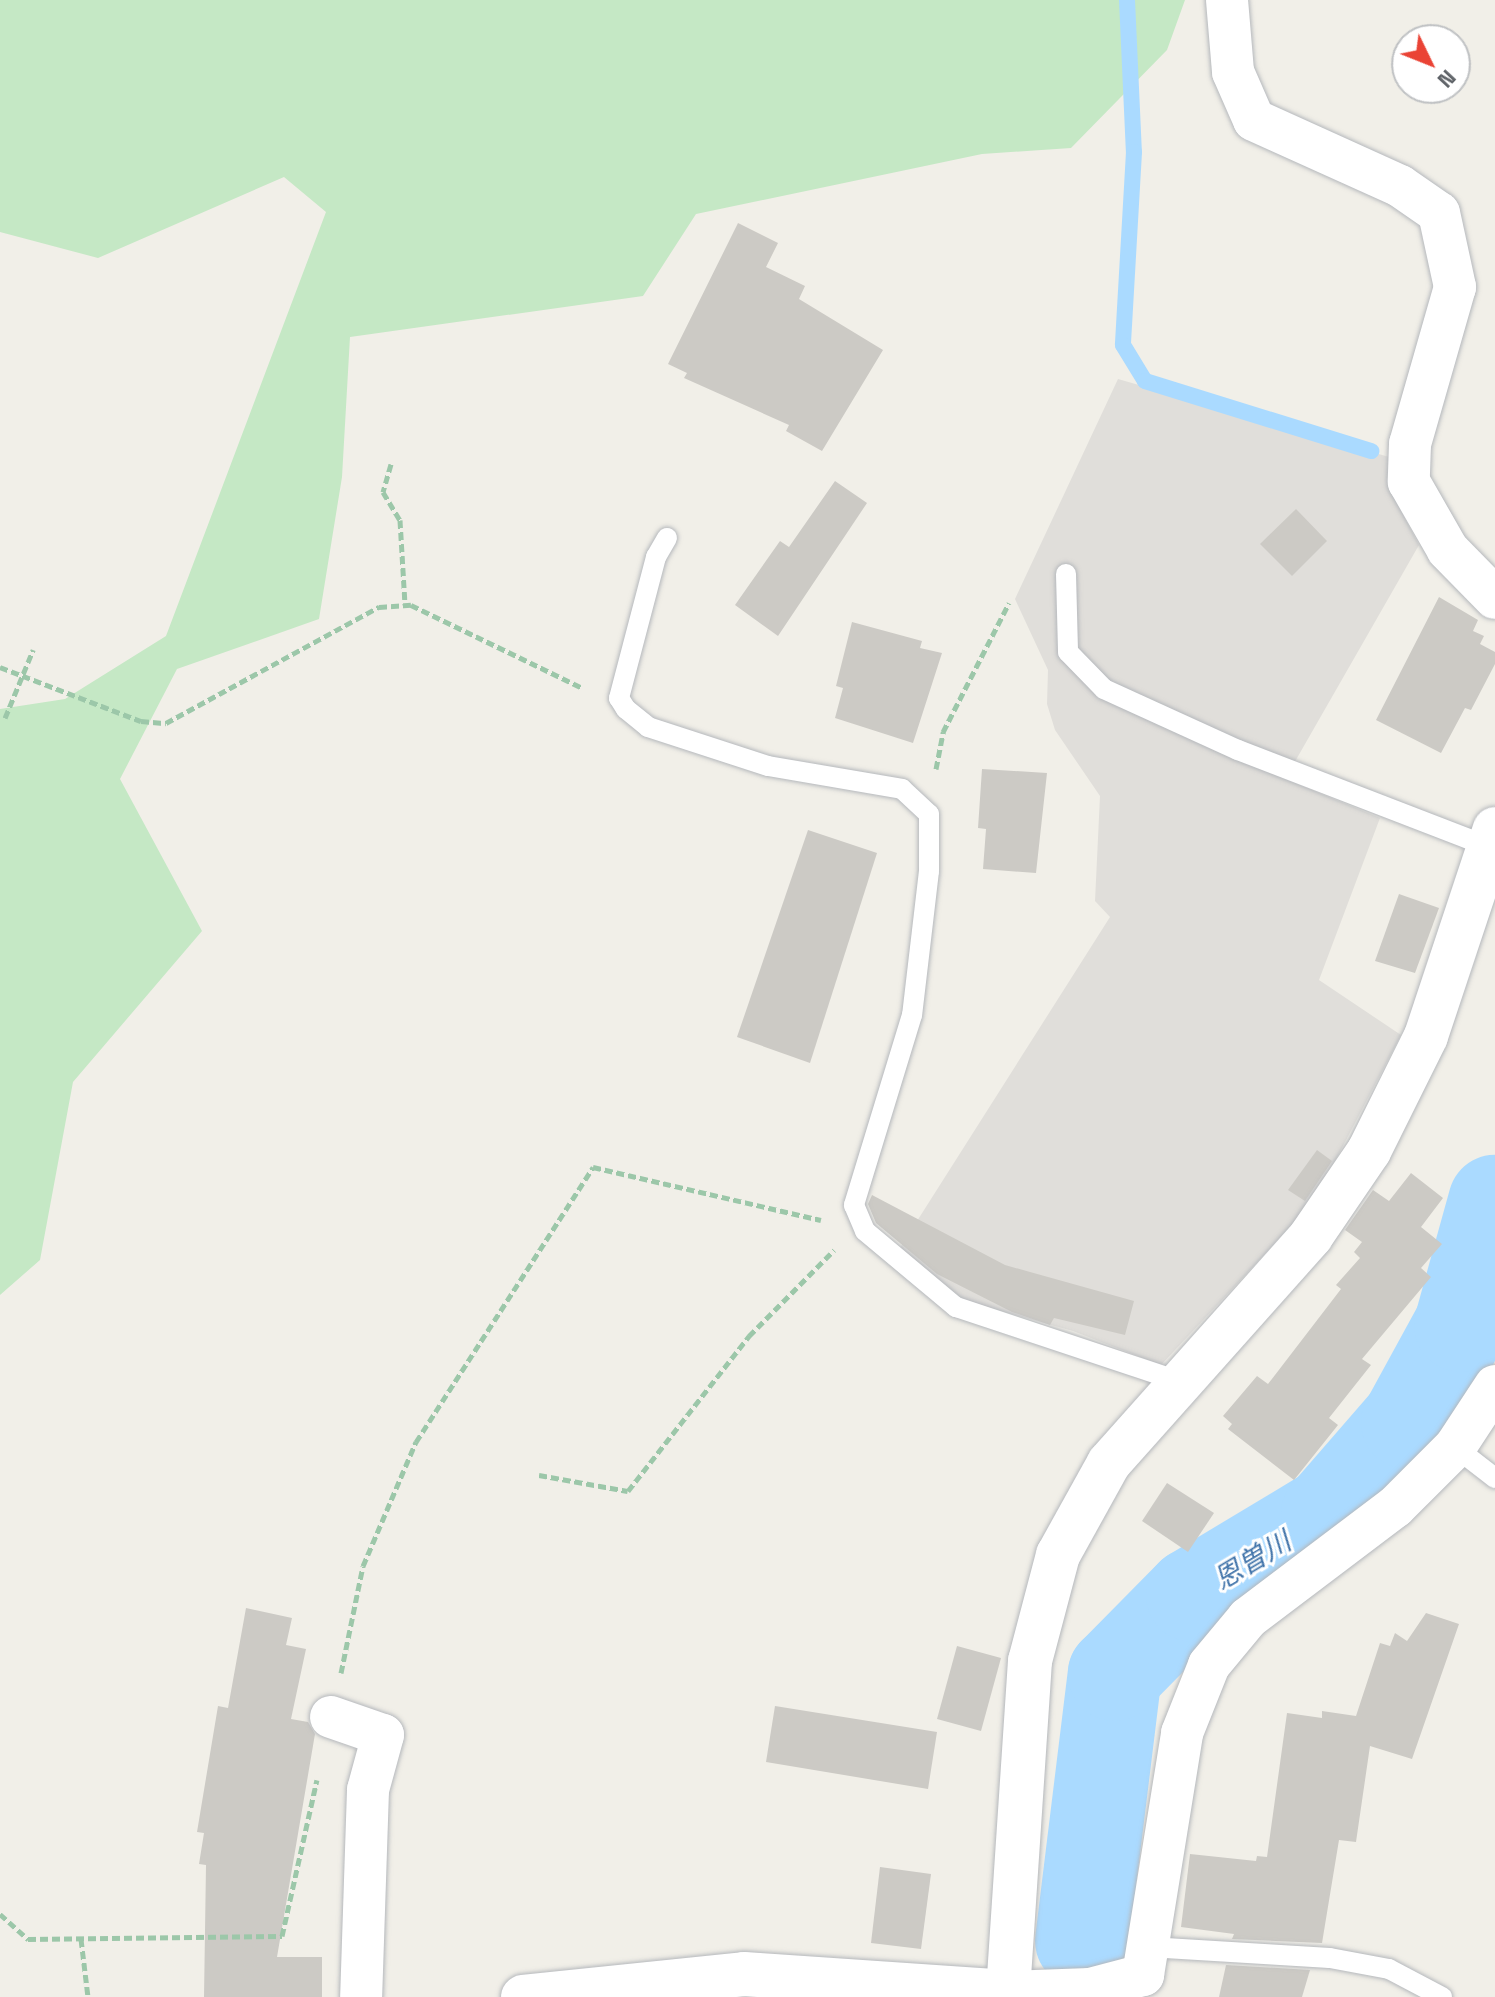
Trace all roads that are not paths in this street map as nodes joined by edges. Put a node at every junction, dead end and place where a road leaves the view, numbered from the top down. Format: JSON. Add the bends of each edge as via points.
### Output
{"nodes":[{"id":1,"x":1227,"y":0,"type":"edge"},
{"id":2,"x":667,"y":538,"type":"dead end"},
{"id":3,"x":1066,"y":574,"type":"dead end"},
{"id":4,"x":1495,"y":598,"type":"edge"},
{"id":5,"x":1492,"y":838,"type":"edge"},
{"id":6,"x":1182,"y":1382,"type":"junction"},
{"id":7,"x":1495,"y":1386,"type":"edge"},
{"id":8,"x":1455,"y":1447,"type":"junction"},
{"id":9,"x":1495,"y":1478,"type":"edge"},
{"id":10,"x":331,"y":1717,"type":"road end"},
{"id":11,"x":1149,"y":1947,"type":"junction"},
{"id":12,"x":1008,"y":1994,"type":"edge"},
{"id":13,"x":361,"y":1997,"type":"edge"},
{"id":14,"x":523,"y":1997,"type":"edge"},
{"id":15,"x":1442,"y":1997,"type":"edge"}],
"edges":[{"from":1,"to":4,"type":"street","via":[[1233,72],[1254,120],[1400,186],[1439,213],[1455,287],[1410,444],[1409,482],[1448,550]]},
{"from":2,"to":6,"type":"lane","via":[[656,557],[619,698],[648,727],[768,766],[902,789],[929,814],[912,1015],[854,1205],[858,1229],[956,1307]]},
{"from":3,"to":5,"type":"lane","via":[[1068,652],[1104,689],[1238,750]]},
{"from":5,"to":6,"type":"street","via":[[1426,1036],[1369,1151],[1311,1236]]},
{"from":6,"to":12,"type":"street","via":[[1109,1463],[1058,1555],[1030,1661]]},
{"from":7,"to":8,"type":"street"},
{"from":8,"to":9,"type":"lane"},
{"from":8,"to":11,"type":"street","via":[[1395,1507],[1248,1618],[1209,1665],[1182,1733]]},
{"from":10,"to":13,"type":"street","via":[[383,1735],[368,1790]]},
{"from":11,"to":12,"type":"street","via":[[1143,1975],[1090,1989]]},
{"from":11,"to":15,"type":"lane","via":[[1330,1958],[1389,1969]]},
{"from":12,"to":14,"type":"street","via":[[744,1974]]}]}
